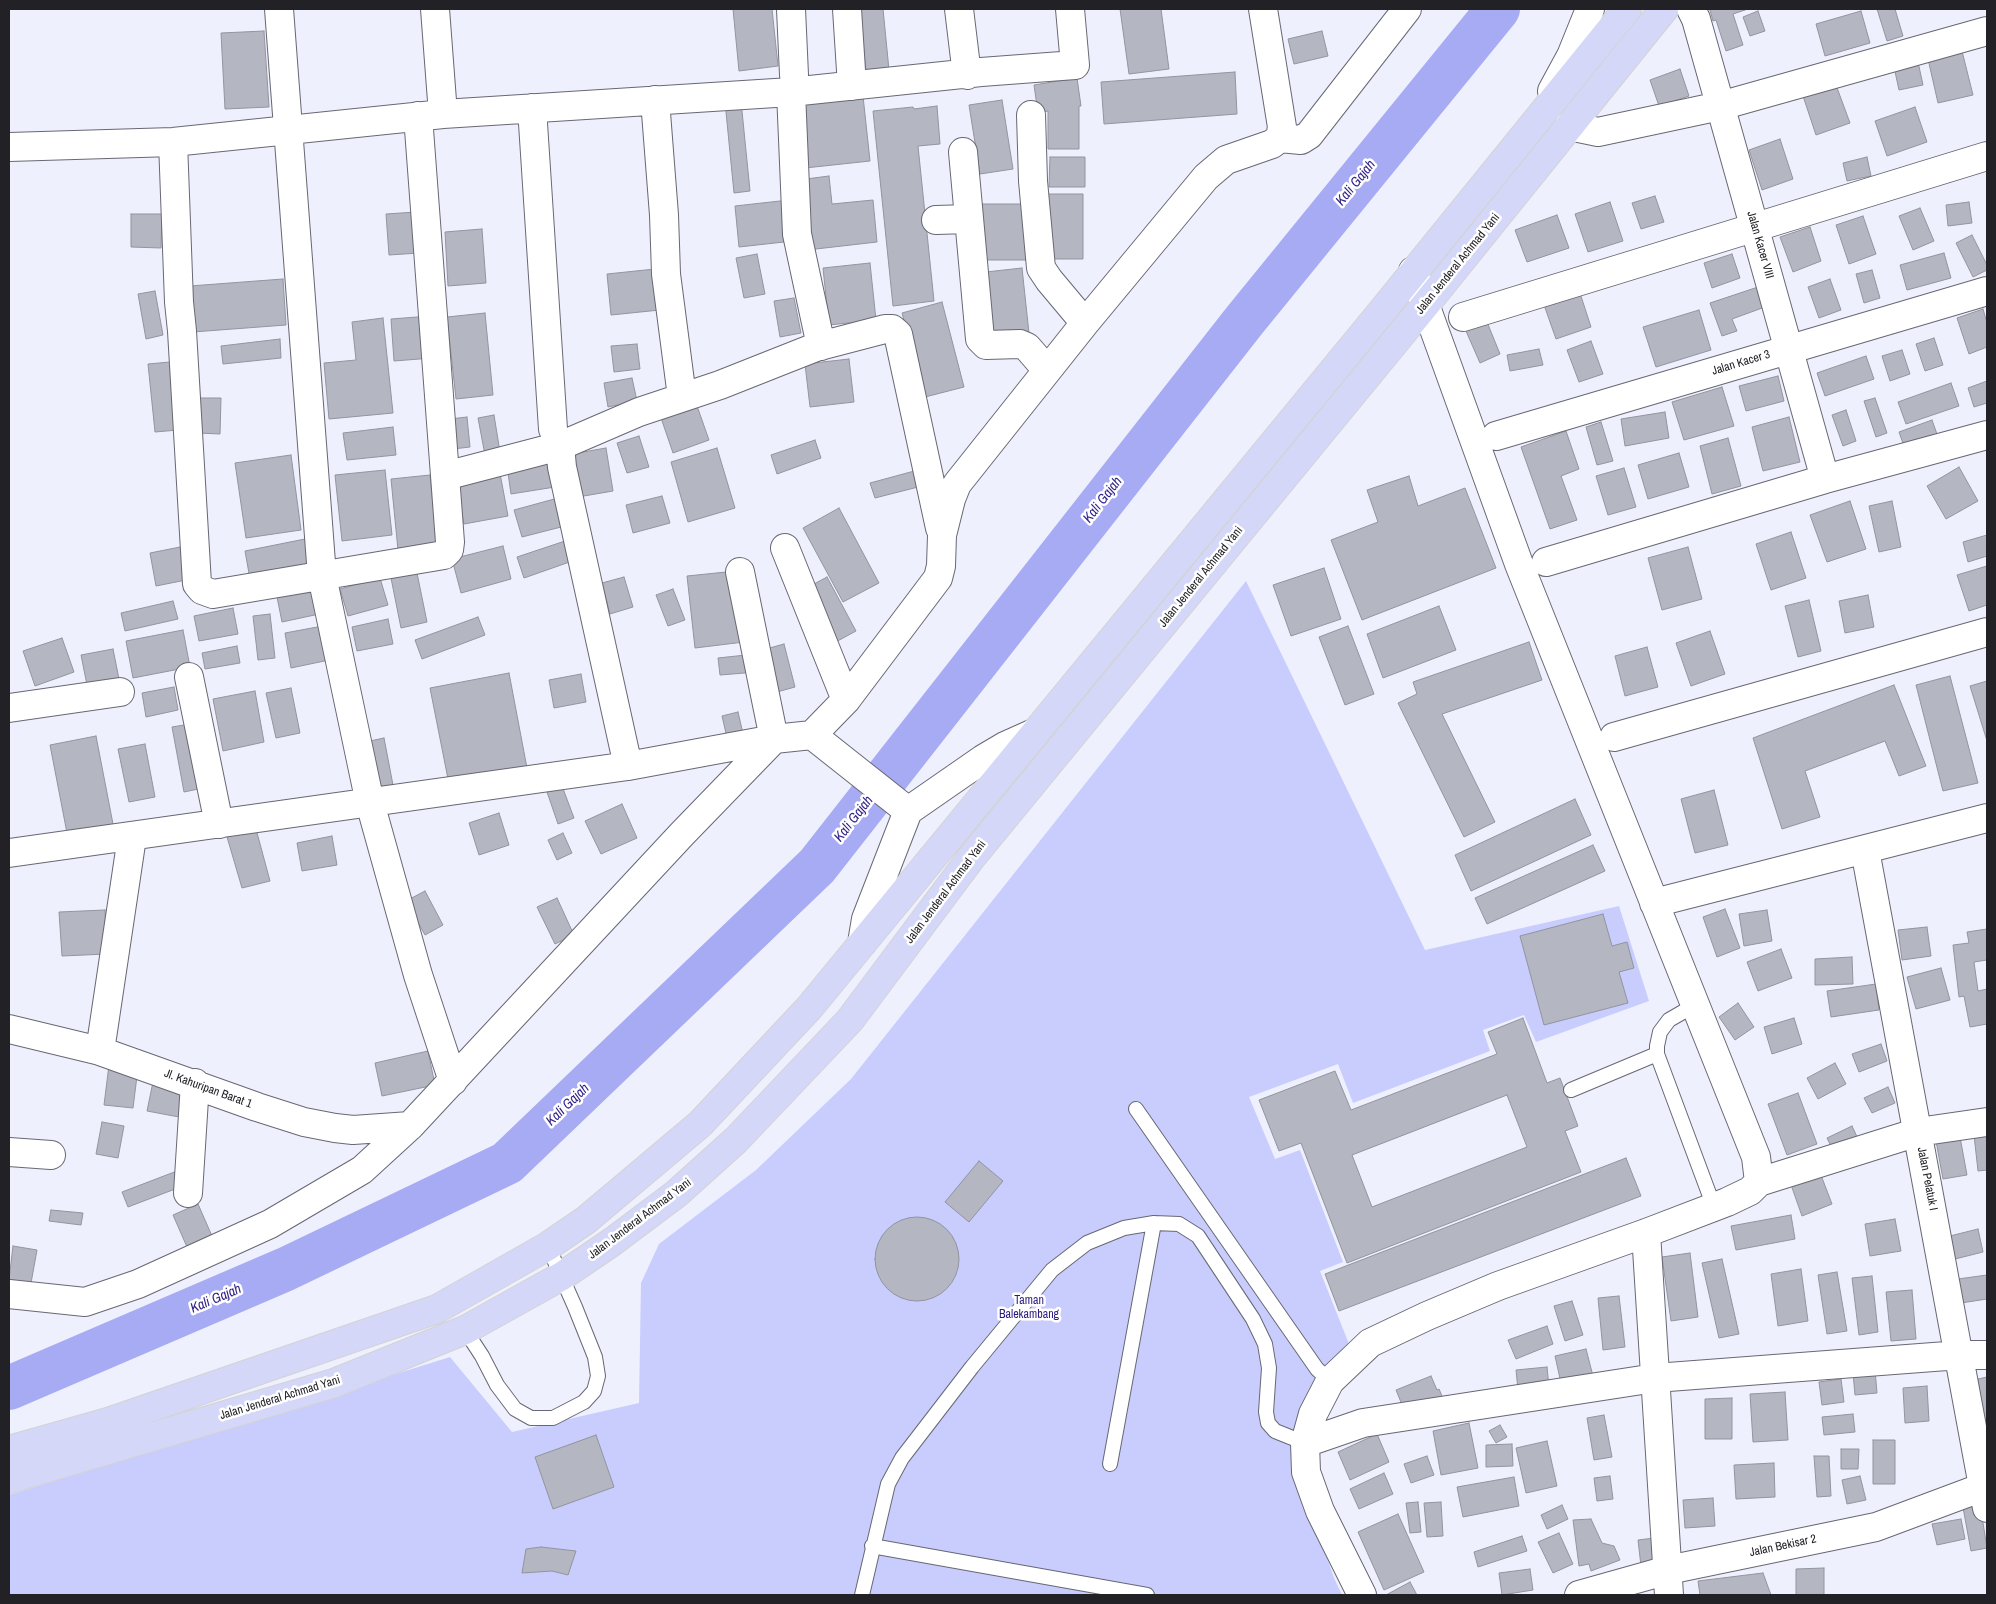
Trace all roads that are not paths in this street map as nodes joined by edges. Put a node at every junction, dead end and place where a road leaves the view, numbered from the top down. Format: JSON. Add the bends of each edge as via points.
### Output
{"nodes":[{"id":1,"x":279,"y":9,"type":"edge"},
{"id":2,"x":436,"y":9,"type":"edge"},
{"id":3,"x":791,"y":9,"type":"edge"},
{"id":4,"x":847,"y":9,"type":"edge"},
{"id":5,"x":959,"y":9,"type":"edge"},
{"id":6,"x":1070,"y":9,"type":"edge"},
{"id":7,"x":1263,"y":9,"type":"edge"},
{"id":8,"x":1407,"y":9,"type":"edge"},
{"id":9,"x":1590,"y":9,"type":"edge"},
{"id":10,"x":1627,"y":9,"type":"edge"},
{"id":11,"x":1664,"y":9,"type":"edge"},
{"id":12,"x":1695,"y":10,"type":"edge"},
{"id":13,"x":1987,"y":31,"type":"edge"},
{"id":14,"x":967,"y":75,"type":"junction"},
{"id":15,"x":793,"y":83,"type":"junction"},
{"id":16,"x":852,"y":86,"type":"junction"},
{"id":17,"x":655,"y":100,"type":"junction"},
{"id":18,"x":1720,"y":106,"type":"junction"},
{"id":19,"x":532,"y":108,"type":"junction"},
{"id":20,"x":431,"y":115,"type":"junction"},
{"id":21,"x":1031,"y":115,"type":"dead end"},
{"id":22,"x":1536,"y":122,"type":"junction"},
{"id":23,"x":1569,"y":126,"type":"junction"},
{"id":24,"x":287,"y":130,"type":"junction"},
{"id":25,"x":1280,"y":138,"type":"junction"},
{"id":26,"x":173,"y":142,"type":"junction"},
{"id":27,"x":9,"y":147,"type":"edge"},
{"id":28,"x":963,"y":152,"type":"dead end"},
{"id":29,"x":1987,"y":156,"type":"edge"},
{"id":30,"x":968,"y":219,"type":"junction"},
{"id":31,"x":936,"y":220,"type":"dead end"},
{"id":32,"x":1754,"y":227,"type":"junction"},
{"id":33,"x":1413,"y":271,"type":"junction"},
{"id":34,"x":1987,"y":292,"type":"edge"},
{"id":35,"x":1426,"y":304,"type":"junction"},
{"id":36,"x":1463,"y":317,"type":"dead end"},
{"id":37,"x":1085,"y":323,"type":"junction"},
{"id":38,"x":821,"y":346,"type":"junction"},
{"id":39,"x":1788,"y":348,"type":"junction"},
{"id":40,"x":1047,"y":370,"type":"junction"},
{"id":41,"x":682,"y":397,"type":"junction"},
{"id":42,"x":1496,"y":436,"type":"dead end"},
{"id":43,"x":1987,"y":436,"type":"edge"},
{"id":44,"x":556,"y":438,"type":"junction"},
{"id":45,"x":446,"y":476,"type":"junction"},
{"id":46,"x":1825,"y":479,"type":"junction"},
{"id":47,"x":942,"y":534,"type":"junction"},
{"id":48,"x":785,"y":548,"type":"dead end"},
{"id":49,"x":1546,"y":562,"type":"dead end"},
{"id":50,"x":740,"y":572,"type":"dead end"},
{"id":51,"x":322,"y":576,"type":"junction"},
{"id":52,"x":1987,"y":632,"type":"edge"},
{"id":53,"x":189,"y":677,"type":"dead end"},
{"id":54,"x":120,"y":692,"type":"dead end"},
{"id":55,"x":846,"y":700,"type":"junction"},
{"id":56,"x":9,"y":708,"type":"edge"},
{"id":57,"x":1052,"y":712,"type":"junction"},
{"id":58,"x":1075,"y":731,"type":"junction"},
{"id":59,"x":1034,"y":733,"type":"junction"},
{"id":60,"x":1614,"y":737,"type":"dead end"},
{"id":61,"x":774,"y":739,"type":"junction"},
{"id":62,"x":821,"y":742,"type":"junction"},
{"id":63,"x":628,"y":766,"type":"junction"},
{"id":64,"x":370,"y":803,"type":"junction"},
{"id":65,"x":902,"y":806,"type":"junction"},
{"id":66,"x":1987,"y":818,"type":"edge"},
{"id":67,"x":219,"y":824,"type":"junction"},
{"id":68,"x":132,"y":837,"type":"junction"},
{"id":69,"x":1865,"y":850,"type":"junction"},
{"id":70,"x":9,"y":852,"type":"edge"},
{"id":71,"x":1654,"y":903,"type":"junction"},
{"id":72,"x":862,"y":943,"type":"junction"},
{"id":73,"x":1695,"y":1005,"type":"junction"},
{"id":74,"x":14,"y":1029,"type":"edge"},
{"id":75,"x":100,"y":1051,"type":"junction"},
{"id":76,"x":1657,"y":1054,"type":"junction"},
{"id":77,"x":453,"y":1081,"type":"junction"},
{"id":78,"x":195,"y":1083,"type":"junction"},
{"id":79,"x":1571,"y":1090,"type":"dead end"},
{"id":80,"x":1136,"y":1109,"type":"dead end"},
{"id":81,"x":1987,"y":1122,"type":"edge"},
{"id":82,"x":410,"y":1126,"type":"junction"},
{"id":83,"x":1918,"y":1132,"type":"junction"},
{"id":84,"x":9,"y":1152,"type":"edge"},
{"id":85,"x":51,"y":1155,"type":"dead end"},
{"id":86,"x":1759,"y":1182,"type":"junction"},
{"id":87,"x":188,"y":1193,"type":"dead end"},
{"id":88,"x":1714,"y":1207,"type":"junction"},
{"id":89,"x":1154,"y":1223,"type":"junction"},
{"id":90,"x":1646,"y":1233,"type":"junction"},
{"id":91,"x":548,"y":1246,"type":"junction"},
{"id":92,"x":562,"y":1276,"type":"junction"},
{"id":93,"x":9,"y":1294,"type":"edge"},
{"id":94,"x":465,"y":1330,"type":"junction"},
{"id":95,"x":1960,"y":1355,"type":"junction"},
{"id":96,"x":1987,"y":1355,"type":"edge"},
{"id":97,"x":1656,"y":1378,"type":"junction"},
{"id":98,"x":1330,"y":1381,"type":"junction"},
{"id":99,"x":1305,"y":1443,"type":"junction"},
{"id":100,"x":9,"y":1450,"type":"edge"},
{"id":101,"x":1110,"y":1464,"type":"dead end"},
{"id":102,"x":9,"y":1479,"type":"edge"},
{"id":103,"x":1985,"y":1498,"type":"edge"},
{"id":104,"x":872,"y":1546,"type":"junction"},
{"id":105,"x":1668,"y":1582,"type":"edge"},
{"id":106,"x":862,"y":1595,"type":"edge"},
{"id":107,"x":1147,"y":1595,"type":"edge"},
{"id":108,"x":1362,"y":1595,"type":"edge"},
{"id":109,"x":1579,"y":1595,"type":"edge"}],
"edges":[{"from":1,"to":24,"type":"street"},
{"from":2,"to":20,"type":"street"},
{"from":3,"to":15,"type":"street"},
{"from":4,"to":16,"type":"street"},
{"from":5,"to":14,"type":"street"},
{"from":6,"to":14,"type":"street","via":[[1075,65]]},
{"from":7,"to":25,"type":"street","via":[[1282,127]]},
{"from":8,"to":25,"type":"street","via":[[1309,135],[1294,141]]},
{"from":9,"to":22,"type":"street","via":[[1571,56]]},
{"from":10,"to":22,"type":"main road"},
{"from":11,"to":23,"type":"main road","name":"Jalan Jenderal Achmad Yani"},
{"from":12,"to":18,"type":"street","name":"Jalan Kacer VIII"},
{"from":13,"to":18,"type":"street"},
{"from":14,"to":16,"type":"street"},
{"from":15,"to":16,"type":"street"},
{"from":15,"to":17,"type":"street"},
{"from":15,"to":38,"type":"street","via":[[797,234]]},
{"from":17,"to":19,"type":"street"},
{"from":17,"to":41,"type":"street","via":[[667,284]]},
{"from":18,"to":23,"type":"street","via":[[1598,132]]},
{"from":18,"to":32,"type":"street","name":"Jalan Kacer VIII"},
{"from":19,"to":20,"type":"street"},
{"from":19,"to":44,"type":"street"},
{"from":20,"to":24,"type":"street"},
{"from":20,"to":45,"type":"street"},
{"from":21,"to":37,"type":"street","via":[[1041,268]]},
{"from":22,"to":33,"type":"main road"},
{"from":23,"to":35,"type":"main road","name":"Jalan Jenderal Achmad Yani"},
{"from":24,"to":26,"type":"street"},
{"from":24,"to":51,"type":"street"},
{"from":25,"to":37,"type":"street","via":[[1272,144],[1226,160],[1215,168]]},
{"from":26,"to":27,"type":"street"},
{"from":26,"to":51,"type":"street","via":[[179,302],[197,584],[213,594]]},
{"from":28,"to":30,"type":"street"},
{"from":29,"to":32,"type":"street"},
{"from":30,"to":31,"type":"street"},
{"from":30,"to":40,"type":"street","via":[[980,339],[986,345],[1020,344],[1027,347]]},
{"from":32,"to":36,"type":"street"},
{"from":32,"to":39,"type":"street","name":"Jalan Kacer VIII"},
{"from":33,"to":35,"type":"street"},
{"from":33,"to":57,"type":"main road"},
{"from":34,"to":39,"type":"street","name":"Jalan Kacer 3"},
{"from":35,"to":58,"type":"main road","name":"Jalan Jenderal Achmad Yani"},
{"from":35,"to":71,"type":"street","via":[[1519,564]]},
{"from":37,"to":40,"type":"street"},
{"from":38,"to":41,"type":"street"},
{"from":38,"to":47,"type":"street","via":[[884,329],[892,329],[898,334]]},
{"from":39,"to":42,"type":"street","name":"Jalan Kacer 3"},
{"from":39,"to":46,"type":"street","name":"Jalan Kacer VIII"},
{"from":40,"to":47,"type":"street","via":[[957,484]]},
{"from":41,"to":44,"type":"street"},
{"from":43,"to":46,"type":"street"},
{"from":44,"to":45,"type":"street"},
{"from":44,"to":63,"type":"street"},
{"from":45,"to":51,"type":"street","via":[[449,550],[444,554]]},
{"from":46,"to":49,"type":"street"},
{"from":47,"to":55,"type":"street","via":[[938,578]]},
{"from":48,"to":55,"type":"street"},
{"from":50,"to":61,"type":"street"},
{"from":51,"to":64,"type":"street"},
{"from":52,"to":60,"type":"street"},
{"from":53,"to":67,"type":"street"},
{"from":54,"to":56,"type":"street"},
{"from":55,"to":62,"type":"street"},
{"from":57,"to":58,"type":"main road"},
{"from":57,"to":59,"type":"main road"},
{"from":58,"to":92,"type":"main road","name":"Jalan Jenderal Achmad Yani","via":[[971,858],[850,1020],[736,1140],[676,1194]]},
{"from":59,"to":65,"type":"street","via":[[1005,746]]},
{"from":59,"to":72,"type":"main road"},
{"from":61,"to":62,"type":"street"},
{"from":61,"to":63,"type":"street"},
{"from":61,"to":77,"type":"street"},
{"from":62,"to":65,"type":"street"},
{"from":63,"to":64,"type":"street"},
{"from":64,"to":67,"type":"street"},
{"from":64,"to":77,"type":"street","via":[[418,976]]},
{"from":65,"to":72,"type":"street","via":[[866,919]]},
{"from":66,"to":69,"type":"street"},
{"from":67,"to":68,"type":"street"},
{"from":68,"to":70,"type":"street"},
{"from":68,"to":75,"type":"street"},
{"from":69,"to":71,"type":"street"},
{"from":69,"to":83,"type":"street","name":"Jalan Pelatuk I"},
{"from":71,"to":73,"type":"street"},
{"from":72,"to":91,"type":"main road","via":[[809,1008],[700,1124],[586,1220]]},
{"from":73,"to":76,"type":"lane","via":[[1669,1020],[1660,1032]]},
{"from":73,"to":86,"type":"street","via":[[1756,1157]]},
{"from":74,"to":75,"type":"street","name":"Jl. Kahuripan Barat 1"},
{"from":75,"to":78,"type":"street","name":"Jl. Kahuripan Barat 1"},
{"from":76,"to":79,"type":"lane"},
{"from":76,"to":88,"type":"lane"},
{"from":77,"to":82,"type":"street"},
{"from":78,"to":82,"type":"street","name":"Jl. Kahuripan Barat 1","via":[[282,1115],[336,1128],[371,1130]]},
{"from":78,"to":87,"type":"street"},
{"from":80,"to":98,"type":"lane","via":[[1317,1369]]},
{"from":81,"to":83,"type":"street"},
{"from":82,"to":93,"type":"street","via":[[362,1170],[270,1224],[138,1284],[85,1302]]},
{"from":83,"to":86,"type":"street"},
{"from":83,"to":95,"type":"street","name":"Jalan Pelatuk I"},
{"from":84,"to":85,"type":"street"},
{"from":86,"to":88,"type":"street","via":[[1750,1191]]},
{"from":88,"to":90,"type":"street"},
{"from":89,"to":99,"type":"lane","via":[[1179,1224],[1198,1236],[1253,1319],[1265,1344],[1269,1368],[1268,1424],[1275,1431]]},
{"from":89,"to":101,"type":"lane"},
{"from":89,"to":104,"type":"lane","via":[[1124,1228],[1086,1243],[1052,1270],[902,1458],[888,1484]]},
{"from":90,"to":97,"type":"street"},
{"from":90,"to":98,"type":"street","via":[[1498,1286],[1427,1316],[1370,1343]]},
{"from":91,"to":92,"type":"lane"},
{"from":91,"to":100,"type":"main road","via":[[437,1309],[108,1422]]},
{"from":92,"to":94,"type":"main road","name":"Jalan Jenderal Achmad Yani"},
{"from":92,"to":94,"type":"lane","via":[[595,1357],[598,1376],[594,1391],[584,1402],[553,1418],[531,1418],[515,1409]]},
{"from":94,"to":102,"type":"main road","name":"Jalan Jenderal Achmad Yani","via":[[334,1383]]},
{"from":95,"to":96,"type":"street"},
{"from":95,"to":97,"type":"street"},
{"from":95,"to":103,"type":"street","name":"Jalan Pelatuk I"},
{"from":97,"to":99,"type":"street","via":[[1363,1424]]},
{"from":97,"to":105,"type":"street"},
{"from":98,"to":99,"type":"street","via":[[1313,1414]]},
{"from":99,"to":108,"type":"street","via":[[1306,1472],[1320,1511]]},
{"from":103,"to":105,"type":"street","name":"Jalan Bekisar 2"},
{"from":104,"to":106,"type":"lane"},
{"from":104,"to":107,"type":"lane"},
{"from":105,"to":109,"type":"street","name":"Jalan Bekisar 2"}]}
